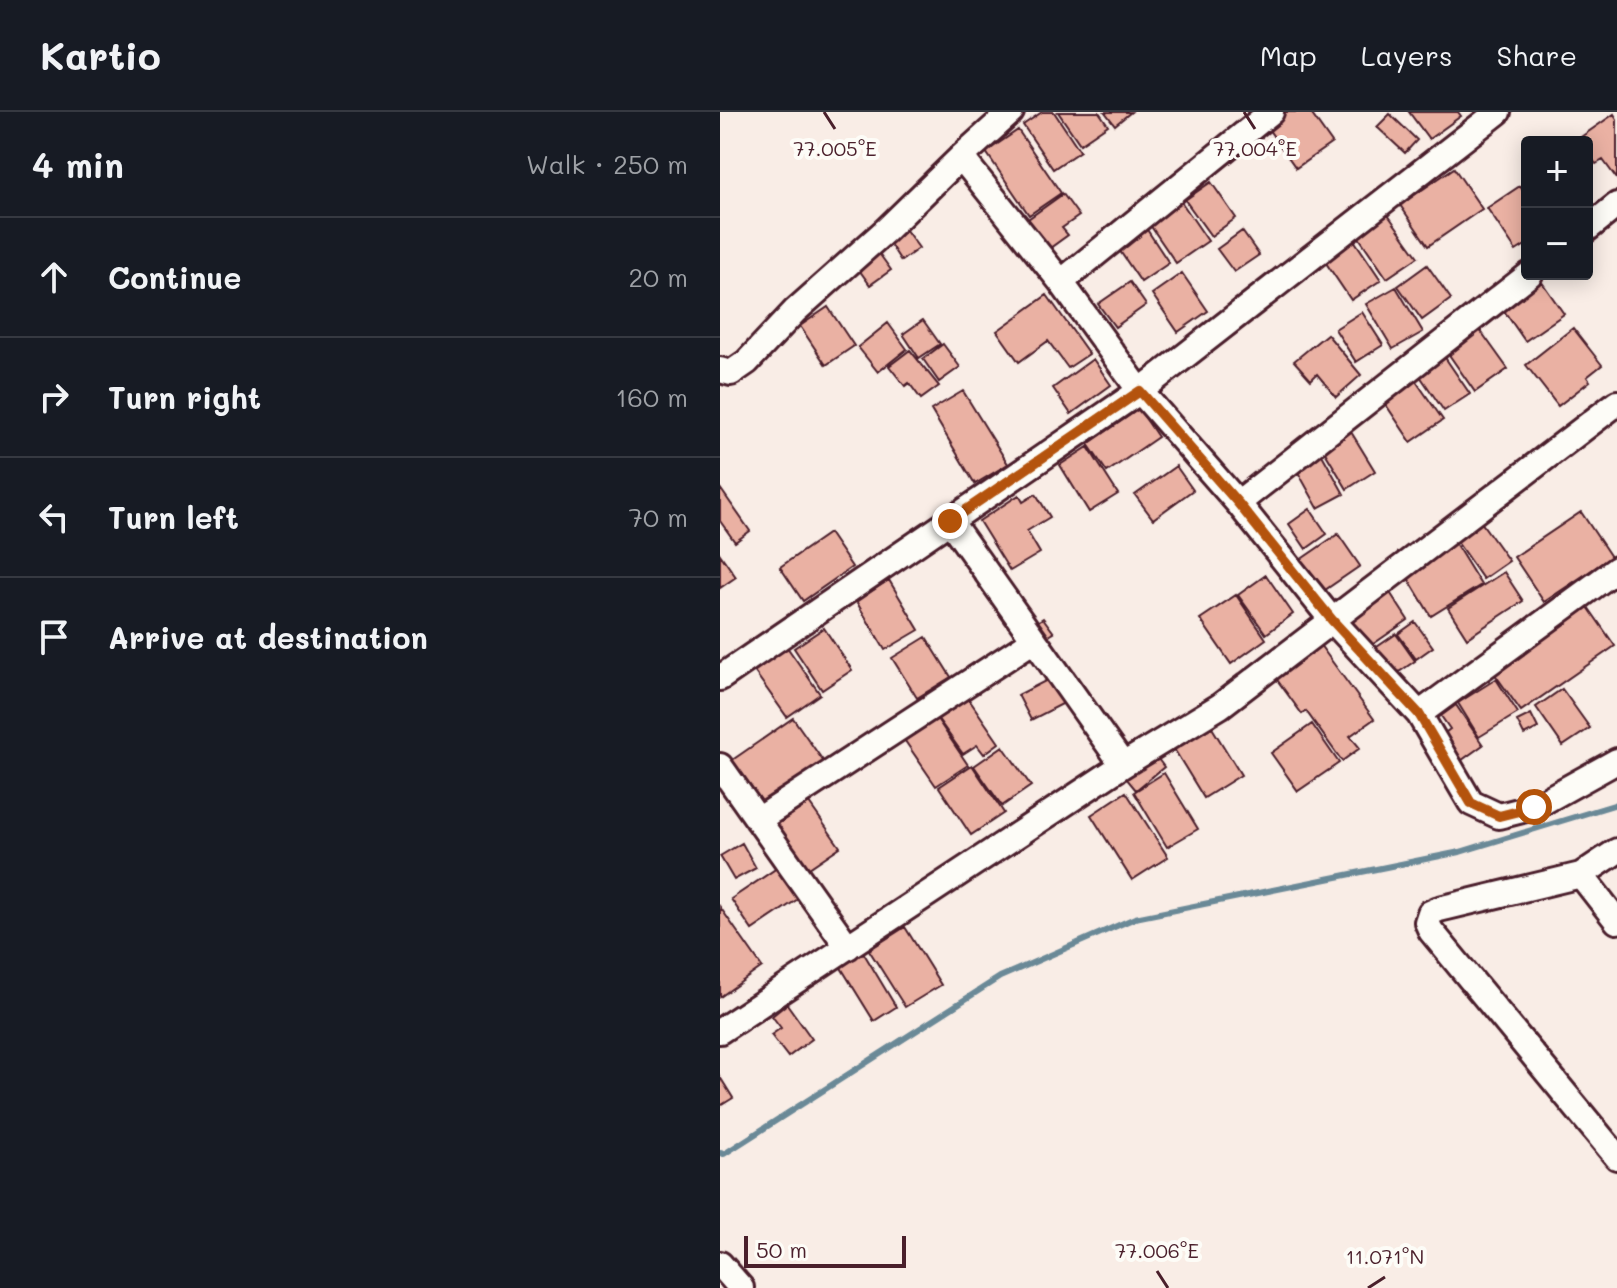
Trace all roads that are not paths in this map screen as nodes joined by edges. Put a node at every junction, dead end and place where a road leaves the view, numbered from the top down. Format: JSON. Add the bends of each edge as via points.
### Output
{"nodes":[{"id":1,"x":1011,"y":112,"type":"edge"},
{"id":2,"x":1271,"y":112,"type":"edge"},
{"id":3,"x":1498,"y":112,"type":"edge"},
{"id":4,"x":961,"y":157,"type":"junction"},
{"id":5,"x":1617,"y":205,"type":"edge"},
{"id":6,"x":1593,"y":224,"type":"edge"},
{"id":7,"x":1522,"y":280,"type":"edge"},
{"id":8,"x":1061,"y":282,"type":"junction"},
{"id":9,"x":720,"y":370,"type":"edge"},
{"id":10,"x":1140,"y":391,"type":"junction"},
{"id":11,"x":1617,"y":403,"type":"edge"},
{"id":12,"x":1238,"y":503,"type":"junction"},
{"id":13,"x":950,"y":521,"type":"junction"},
{"id":14,"x":1617,"y":569,"type":"edge"},
{"id":15,"x":1332,"y":620,"type":"junction"},
{"id":16,"x":1034,"y":640,"type":"junction"},
{"id":17,"x":720,"y":678,"type":"edge"},
{"id":18,"x":1419,"y":714,"type":"junction"},
{"id":19,"x":1617,"y":761,"type":"edge"},
{"id":20,"x":1123,"y":765,"type":"junction"},
{"id":21,"x":720,"y":766,"type":"edge"},
{"id":22,"x":758,"y":820,"type":"junction"},
{"id":23,"x":1617,"y":851,"type":"edge"},
{"id":24,"x":1581,"y":875,"type":"junction"},
{"id":25,"x":1617,"y":921,"type":"edge"},
{"id":26,"x":848,"y":947,"type":"junction"},
{"id":27,"x":721,"y":1029,"type":"edge"},
{"id":28,"x":1617,"y":1157,"type":"edge"},
{"id":29,"x":721,"y":1267,"type":"edge"},
{"id":30,"x":741,"y":1288,"type":"edge"}],
"edges":[{"from":1,"to":4,"type":"street"},
{"from":2,"to":8,"type":"street"},
{"from":3,"to":10,"type":"street"},
{"from":4,"to":8,"type":"street"},
{"from":4,"to":9,"type":"street","via":[[747,362],[731,373]]},
{"from":5,"to":6,"type":"street"},
{"from":7,"to":12,"type":"street"},
{"from":8,"to":10,"type":"street"},
{"from":10,"to":12,"type":"street"},
{"from":10,"to":13,"type":"street"},
{"from":11,"to":15,"type":"street"},
{"from":12,"to":15,"type":"street"},
{"from":13,"to":16,"type":"street"},
{"from":13,"to":17,"type":"street"},
{"from":14,"to":18,"type":"street"},
{"from":15,"to":18,"type":"street"},
{"from":15,"to":20,"type":"street","via":[[1220,706]]},
{"from":16,"to":20,"type":"street"},
{"from":16,"to":22,"type":"street"},
{"from":18,"to":19,"type":"street","via":[[1471,803],[1499,816],[1534,807]]},
{"from":20,"to":26,"type":"street"},
{"from":21,"to":22,"type":"street"},
{"from":22,"to":26,"type":"street"},
{"from":23,"to":24,"type":"street"},
{"from":24,"to":25,"type":"street"},
{"from":24,"to":28,"type":"street","via":[[1439,909],[1427,922]]},
{"from":26,"to":27,"type":"street"},
{"from":29,"to":30,"type":"street"}]}
